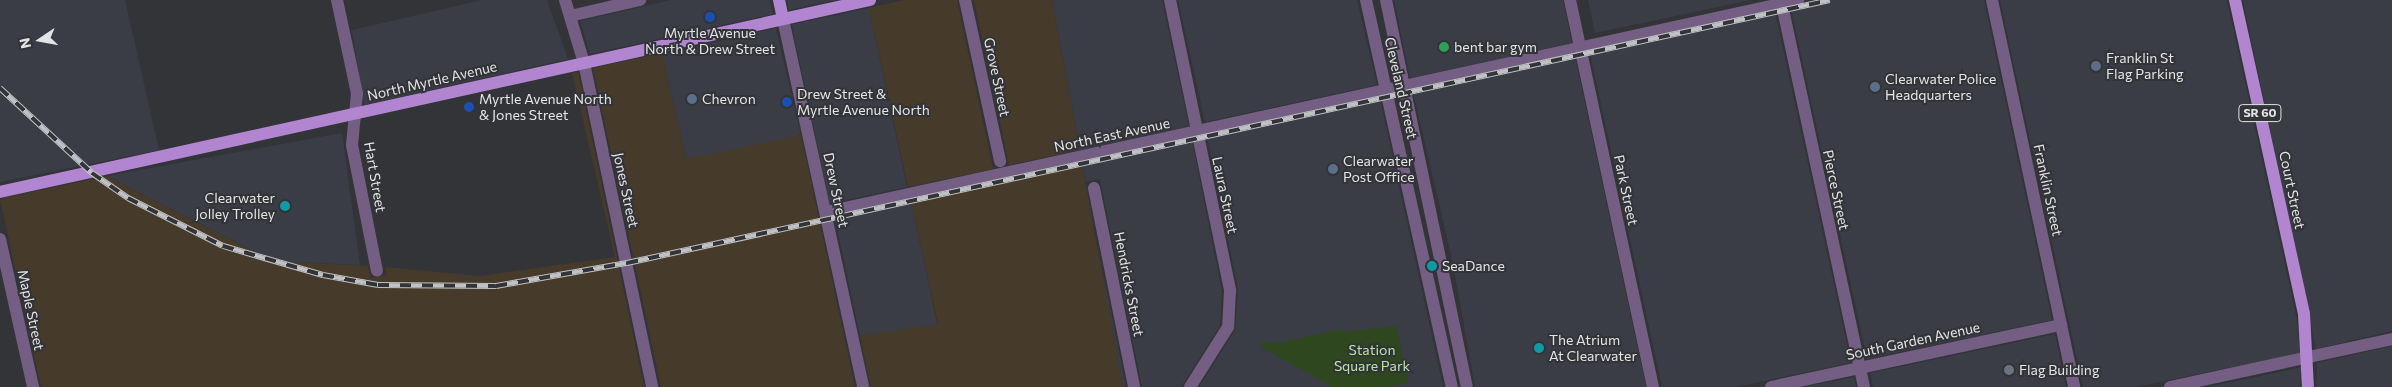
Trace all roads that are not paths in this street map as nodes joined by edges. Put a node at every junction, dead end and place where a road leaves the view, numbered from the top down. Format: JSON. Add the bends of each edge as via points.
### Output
{"nodes":[{"id":1,"x":337,"y":0,"type":"edge"},
{"id":2,"x":565,"y":0,"type":"edge"},
{"id":3,"x":640,"y":0,"type":"edge"},
{"id":4,"x":779,"y":0,"type":"edge"},
{"id":5,"x":870,"y":0,"type":"edge"},
{"id":6,"x":965,"y":0,"type":"edge"},
{"id":7,"x":1170,"y":0,"type":"edge"},
{"id":8,"x":1366,"y":0,"type":"edge"},
{"id":9,"x":1386,"y":0,"type":"edge"},
{"id":10,"x":1570,"y":0,"type":"edge"},
{"id":11,"x":1798,"y":0,"type":"edge"},
{"id":12,"x":1992,"y":0,"type":"edge"},
{"id":13,"x":2235,"y":0,"type":"edge"},
{"id":14,"x":1782,"y":2,"type":"edge"},
{"id":15,"x":570,"y":16,"type":"junction"},
{"id":16,"x":783,"y":19,"type":"junction"},
{"id":17,"x":1580,"y":48,"type":"junction"},
{"id":18,"x":584,"y":63,"type":"junction"},
{"id":19,"x":1403,"y":86,"type":"junction"},
{"id":20,"x":1386,"y":90,"type":"junction"},
{"id":21,"x":355,"y":114,"type":"junction"},
{"id":22,"x":1198,"y":131,"type":"junction"},
{"id":23,"x":1000,"y":161,"type":"dead end"},
{"id":24,"x":1094,"y":188,"type":"dead end"},
{"id":25,"x":0,"y":192,"type":"edge"},
{"id":26,"x":826,"y":212,"type":"junction"},
{"id":27,"x":0,"y":239,"type":"edge"},
{"id":28,"x":377,"y":271,"type":"dead end"},
{"id":29,"x":5,"y":286,"type":"edge"},
{"id":30,"x":2061,"y":325,"type":"junction"},
{"id":31,"x":2392,"y":339,"type":"edge"},
{"id":32,"x":2309,"y":358,"type":"junction"},
{"id":33,"x":1860,"y":368,"type":"junction"},
{"id":34,"x":32,"y":387,"type":"edge"},
{"id":35,"x":652,"y":387,"type":"edge"},
{"id":36,"x":863,"y":387,"type":"edge"},
{"id":37,"x":1134,"y":387,"type":"edge"},
{"id":38,"x":1190,"y":387,"type":"edge"},
{"id":39,"x":1452,"y":387,"type":"edge"},
{"id":40,"x":1467,"y":387,"type":"edge"},
{"id":41,"x":1653,"y":387,"type":"edge"},
{"id":42,"x":1771,"y":387,"type":"edge"},
{"id":43,"x":1864,"y":387,"type":"edge"},
{"id":44,"x":2074,"y":387,"type":"edge"},
{"id":45,"x":2170,"y":387,"type":"edge"},
{"id":46,"x":2308,"y":387,"type":"edge"}],
"edges":[{"from":1,"to":21,"type":"street","name":"Hart Street","via":[[356,93]]},
{"from":2,"to":15,"type":"street","name":"Jones Street"},
{"from":3,"to":15,"type":"street"},
{"from":4,"to":16,"type":"main road","name":"Drew Street"},
{"from":5,"to":16,"type":"main road","name":"North Myrtle Avenue"},
{"from":6,"to":23,"type":"street","name":"Grove Street"},
{"from":7,"to":22,"type":"street","name":"Laura Street"},
{"from":8,"to":20,"type":"street","name":"Cleveland Street"},
{"from":9,"to":19,"type":"street","name":"Cleveland Street"},
{"from":10,"to":17,"type":"street","name":"Park Street"},
{"from":11,"to":14,"type":"street","name":"North East Avenue"},
{"from":12,"to":30,"type":"street","name":"Franklin Street"},
{"from":13,"to":32,"type":"main road","name":"Court Street","number":"SR 60","via":[[2304,314]]},
{"from":14,"to":17,"type":"street","name":"North East Avenue"},
{"from":14,"to":33,"type":"street","name":"Pierce Street"},
{"from":15,"to":18,"type":"street","name":"Jones Street"},
{"from":16,"to":18,"type":"main road","name":"North Myrtle Avenue"},
{"from":16,"to":26,"type":"street","name":"Drew Street"},
{"from":17,"to":19,"type":"street","name":"North East Avenue"},
{"from":17,"to":41,"type":"street","name":"Park Street"},
{"from":18,"to":21,"type":"main road","name":"North Myrtle Avenue"},
{"from":18,"to":35,"type":"street","name":"Jones Street"},
{"from":19,"to":20,"type":"street","name":"North East Avenue"},
{"from":19,"to":40,"type":"street","name":"Cleveland Street"},
{"from":20,"to":22,"type":"street","name":"North East Avenue"},
{"from":20,"to":39,"type":"street","name":"Cleveland Street"},
{"from":21,"to":25,"type":"main road","name":"North Myrtle Avenue"},
{"from":21,"to":28,"type":"street","name":"Hart Street","via":[[352,145]]},
{"from":22,"to":26,"type":"street","name":"North East Avenue"},
{"from":22,"to":38,"type":"street","name":"Laura Street","via":[[1230,291],[1228,327]]},
{"from":24,"to":37,"type":"street","name":"Hendricks Street"},
{"from":26,"to":36,"type":"street","name":"Drew Street"},
{"from":27,"to":29,"type":"street","name":"Maple Street"},
{"from":29,"to":34,"type":"street","name":"Maple Street"},
{"from":30,"to":33,"type":"street","name":"South Garden Avenue"},
{"from":30,"to":44,"type":"street","name":"Franklin Street"},
{"from":31,"to":32,"type":"street"},
{"from":32,"to":45,"type":"street"},
{"from":32,"to":46,"type":"main road","name":"Court Street","number":"SR 60"},
{"from":33,"to":42,"type":"street","name":"South Garden Avenue"},
{"from":33,"to":43,"type":"street","name":"Pierce Street"}]}
